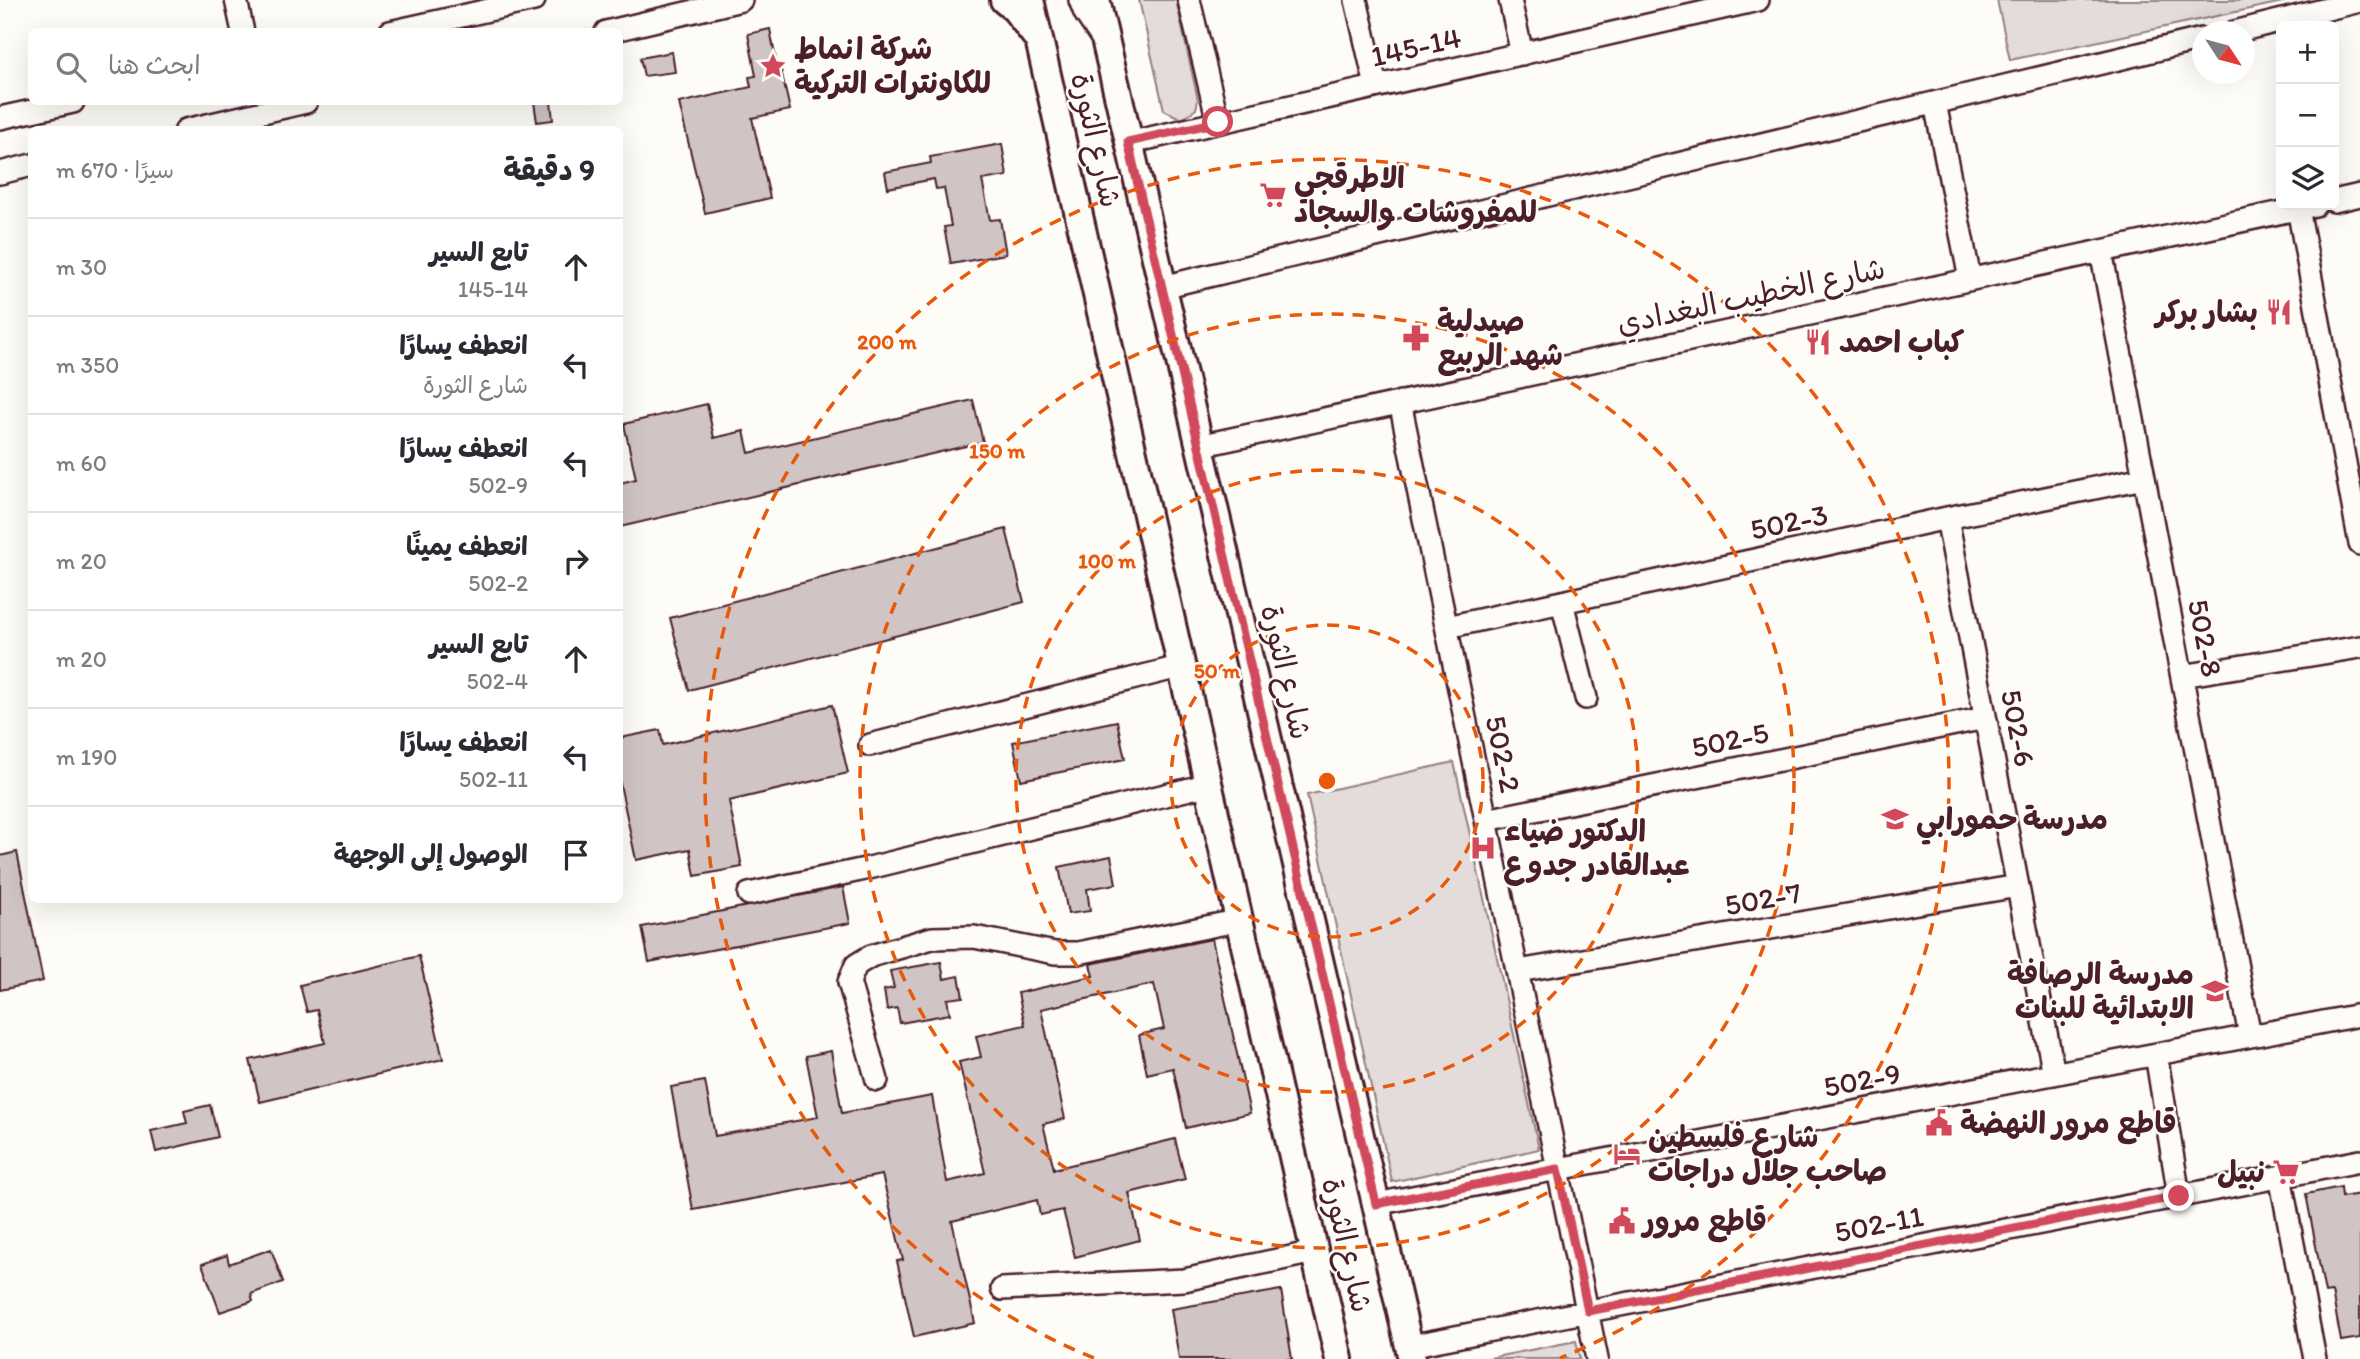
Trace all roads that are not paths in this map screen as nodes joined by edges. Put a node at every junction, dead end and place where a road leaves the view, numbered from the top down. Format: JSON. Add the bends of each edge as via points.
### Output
{"nodes":[{"id":1,"x":236,"y":0,"type":"edge"},
{"id":2,"x":534,"y":0,"type":"edge"},
{"id":3,"x":741,"y":0,"type":"edge"},
{"id":4,"x":1004,"y":0,"type":"edge"},
{"id":5,"x":1030,"y":0,"type":"edge"},
{"id":6,"x":1080,"y":0,"type":"edge"},
{"id":7,"x":1096,"y":0,"type":"edge"},
{"id":8,"x":1189,"y":0,"type":"edge"},
{"id":9,"x":1356,"y":0,"type":"edge"},
{"id":10,"x":1510,"y":0,"type":"edge"},
{"id":11,"x":1758,"y":0,"type":"edge"},
{"id":12,"x":2360,"y":1,"type":"edge"},
{"id":13,"x":1670,"y":10,"type":"edge"},
{"id":14,"x":2255,"y":27,"type":"edge"},
{"id":15,"x":242,"y":28,"type":"edge"},
{"id":16,"x":408,"y":28,"type":"edge"},
{"id":17,"x":623,"y":28,"type":"edge"},
{"id":18,"x":1039,"y":40,"type":"junction"},
{"id":19,"x":1105,"y":41,"type":"junction"},
{"id":20,"x":2192,"y":42,"type":"edge"},
{"id":21,"x":1522,"y":54,"type":"junction"},
{"id":22,"x":1376,"y":86,"type":"junction"},
{"id":23,"x":1935,"y":103,"type":"junction"},
{"id":24,"x":60,"y":105,"type":"edge"},
{"id":25,"x":278,"y":105,"type":"edge"},
{"id":26,"x":260,"y":107,"type":"edge"},
{"id":27,"x":0,"y":118,"type":"edge"},
{"id":28,"x":1218,"y":122,"type":"junction"},
{"id":29,"x":199,"y":126,"type":"edge"},
{"id":30,"x":1128,"y":142,"type":"junction"},
{"id":31,"x":28,"y":166,"type":"edge"},
{"id":32,"x":0,"y":173,"type":"edge"},
{"id":33,"x":2360,"y":195,"type":"edge"},
{"id":34,"x":2339,"y":200,"type":"edge"},
{"id":35,"x":2293,"y":210,"type":"edge"},
{"id":36,"x":2308,"y":210,"type":"edge"},
{"id":37,"x":2101,"y":251,"type":"junction"},
{"id":38,"x":1970,"y":279,"type":"junction"},
{"id":39,"x":1162,"y":287,"type":"junction"},
{"id":40,"x":1400,"y":402,"type":"junction"},
{"id":41,"x":2350,"y":430,"type":"edge"},
{"id":42,"x":1199,"y":446,"type":"junction"},
{"id":43,"x":2144,"y":478,"type":"junction"},
{"id":44,"x":1947,"y":518,"type":"junction"},
{"id":45,"x":2360,"y":544,"type":"edge"},
{"id":46,"x":1562,"y":602,"type":"junction"},
{"id":47,"x":1447,"y":628,"type":"junction"},
{"id":48,"x":2360,"y":647,"type":"edge"},
{"id":49,"x":1183,"y":666,"type":"junction"},
{"id":50,"x":2182,"y":676,"type":"junction"},
{"id":51,"x":1586,"y":698,"type":"dead end"},
{"id":52,"x":1985,"y":718,"type":"junction"},
{"id":53,"x":870,"y":745,"type":"dead end"},
{"id":54,"x":1210,"y":784,"type":"junction"},
{"id":55,"x":1486,"y":820,"type":"junction"},
{"id":56,"x":2018,"y":886,"type":"junction"},
{"id":57,"x":749,"y":894,"type":"dead end"},
{"id":58,"x":1241,"y":920,"type":"junction"},
{"id":59,"x":1518,"y":971,"type":"junction"},
{"id":60,"x":2360,"y":1015,"type":"edge"},
{"id":61,"x":2250,"y":1036,"type":"junction"},
{"id":62,"x":2156,"y":1054,"type":"junction"},
{"id":63,"x":2054,"y":1074,"type":"junction"},
{"id":64,"x":877,"y":1080,"type":"dead end"},
{"id":65,"x":2360,"y":1161,"type":"edge"},
{"id":66,"x":1558,"y":1169,"type":"junction"},
{"id":67,"x":2280,"y":1176,"type":"junction"},
{"id":68,"x":2179,"y":1196,"type":"junction"},
{"id":69,"x":1376,"y":1204,"type":"junction"},
{"id":70,"x":1314,"y":1252,"type":"junction"},
{"id":71,"x":1002,"y":1289,"type":"dead end"},
{"id":72,"x":1588,"y":1311,"type":"junction"},
{"id":73,"x":1411,"y":1352,"type":"edge"},
{"id":74,"x":1339,"y":1359,"type":"edge"},
{"id":75,"x":1598,"y":1359,"type":"edge"},
{"id":76,"x":2315,"y":1359,"type":"edge"}],
"edges":[{"from":1,"to":15,"type":"street"},
{"from":2,"to":16,"type":"street"},
{"from":3,"to":17,"type":"street"},
{"from":4,"to":18,"type":"main road"},
{"from":5,"to":18,"type":"main road","name":"شارع الثورة"},
{"from":6,"to":19,"type":"street"},
{"from":7,"to":19,"type":"main road","name":"شارع الثورة"},
{"from":8,"to":28,"type":"street"},
{"from":9,"to":22,"type":"street"},
{"from":10,"to":21,"type":"street"},
{"from":11,"to":13,"type":"street","name":"145-14"},
{"from":12,"to":14,"type":"street"},
{"from":13,"to":21,"type":"street","name":"145-14"},
{"from":18,"to":49,"type":"main road","name":"شارع الثورة"},
{"from":19,"to":30,"type":"main road","name":"شارع الثورة"},
{"from":20,"to":23,"type":"street"},
{"from":21,"to":22,"type":"street","name":"145-14"},
{"from":22,"to":28,"type":"street","name":"145-14"},
{"from":23,"to":38,"type":"street"},
{"from":23,"to":39,"type":"street"},
{"from":24,"to":27,"type":"street"},
{"from":25,"to":26,"type":"street"},
{"from":26,"to":29,"type":"street"},
{"from":28,"to":30,"type":"street","name":"145-14"},
{"from":30,"to":39,"type":"main road","name":"شارع الثورة"},
{"from":31,"to":32,"type":"street"},
{"from":33,"to":34,"type":"street"},
{"from":35,"to":37,"type":"street","name":"شارع الخطيب البغدادي"},
{"from":36,"to":41,"type":"street"},
{"from":37,"to":38,"type":"street","name":"شارع الخطيب البغدادي"},
{"from":37,"to":43,"type":"street","name":"502-8"},
{"from":38,"to":40,"type":"street","name":"شارع الخطيب البغدادي"},
{"from":39,"to":42,"type":"main road","name":"شارع الثورة"},
{"from":40,"to":42,"type":"street","name":"شارع الخطيب البغدادي"},
{"from":40,"to":47,"type":"street","name":"502-2"},
{"from":41,"to":45,"type":"street"},
{"from":42,"to":69,"type":"main road","name":"شارع الثورة"},
{"from":43,"to":44,"type":"street","name":"502-3"},
{"from":43,"to":50,"type":"street","name":"502-8"},
{"from":44,"to":46,"type":"street","name":"502-3"},
{"from":44,"to":52,"type":"street","name":"502-6"},
{"from":46,"to":47,"type":"street","name":"502-3"},
{"from":46,"to":51,"type":"street"},
{"from":47,"to":55,"type":"street","name":"502-2"},
{"from":48,"to":50,"type":"street"},
{"from":49,"to":53,"type":"street"},
{"from":49,"to":54,"type":"main road","name":"شارع الثورة"},
{"from":50,"to":61,"type":"street","name":"502-8"},
{"from":52,"to":55,"type":"street","name":"502-5"},
{"from":52,"to":56,"type":"street","name":"502-6"},
{"from":54,"to":57,"type":"street"},
{"from":54,"to":58,"type":"main road","name":"شارع الثورة"},
{"from":55,"to":59,"type":"street","name":"502-2"},
{"from":56,"to":59,"type":"street","name":"502-7"},
{"from":56,"to":63,"type":"street","name":"502-6"},
{"from":58,"to":64,"type":"street","via":[[1078,953],[974,937],[932,938],[871,956],[856,965],[849,982]]},
{"from":58,"to":70,"type":"main road","name":"شارع الثورة"},
{"from":59,"to":66,"type":"street","name":"502-2"},
{"from":60,"to":61,"type":"street","name":"502-9"},
{"from":61,"to":62,"type":"street","name":"502-9"},
{"from":62,"to":63,"type":"street","name":"502-9"},
{"from":62,"to":68,"type":"street"},
{"from":63,"to":66,"type":"street","name":"502-9"},
{"from":65,"to":67,"type":"street","name":"502-11"},
{"from":66,"to":69,"type":"street","name":"502-9"},
{"from":66,"to":72,"type":"street","name":"502-2"},
{"from":67,"to":68,"type":"street","name":"502-11"},
{"from":67,"to":76,"type":"street"},
{"from":68,"to":72,"type":"street","name":"502-11"},
{"from":69,"to":73,"type":"main road","name":"شارع الثورة"},
{"from":70,"to":71,"type":"street","via":[[1184,1280]]},
{"from":70,"to":74,"type":"main road","name":"شارع الثورة"},
{"from":72,"to":73,"type":"street","name":"502-11"},
{"from":72,"to":75,"type":"street","name":"502-2"}]}
